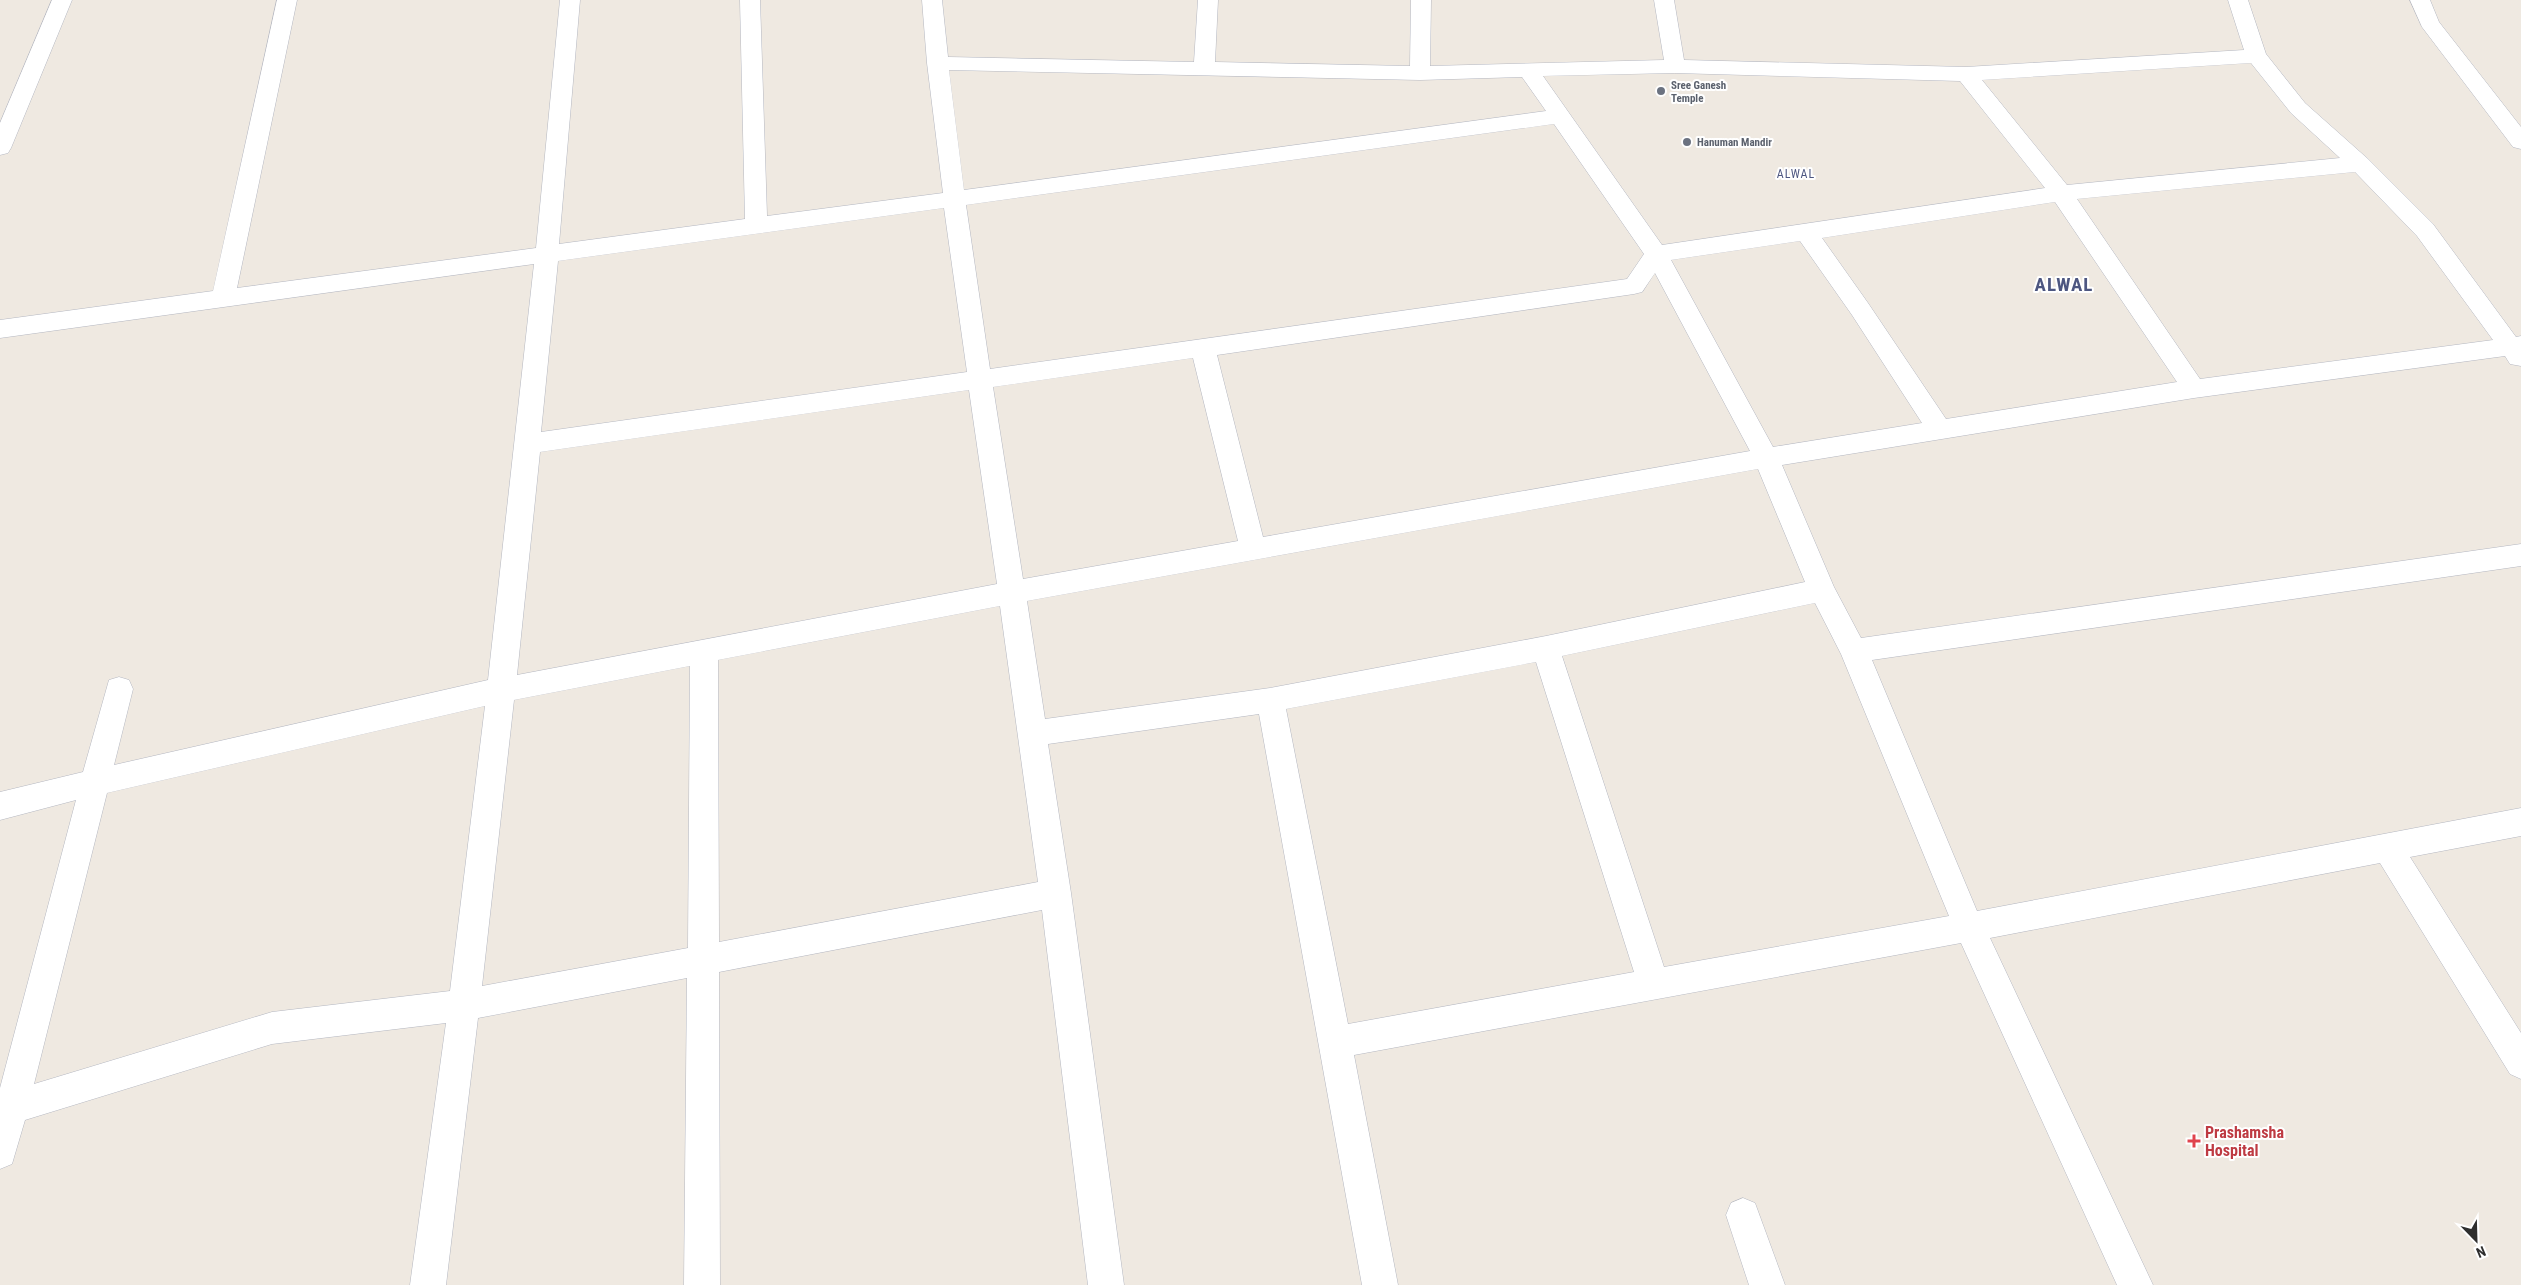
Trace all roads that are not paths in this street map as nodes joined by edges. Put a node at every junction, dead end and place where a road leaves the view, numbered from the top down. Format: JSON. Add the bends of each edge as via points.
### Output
{"nodes":[{"id":1,"x":62,"y":0,"type":"edge"},
{"id":2,"x":287,"y":0,"type":"edge"},
{"id":3,"x":570,"y":0,"type":"edge"},
{"id":4,"x":750,"y":0,"type":"edge"},
{"id":5,"x":932,"y":0,"type":"edge"},
{"id":6,"x":1208,"y":0,"type":"edge"},
{"id":7,"x":1420,"y":0,"type":"edge"},
{"id":8,"x":1664,"y":0,"type":"edge"},
{"id":9,"x":2238,"y":0,"type":"edge"},
{"id":10,"x":2420,"y":0,"type":"edge"},
{"id":11,"x":2256,"y":56,"type":"junction"},
{"id":12,"x":937,"y":63,"type":"junction"},
{"id":13,"x":1675,"y":66,"type":"junction"},
{"id":14,"x":1204,"y":69,"type":"junction"},
{"id":15,"x":1529,"y":71,"type":"junction"},
{"id":16,"x":1420,"y":73,"type":"junction"},
{"id":17,"x":1966,"y":74,"type":"junction"},
{"id":18,"x":1560,"y":116,"type":"junction"},
{"id":19,"x":2521,"y":142,"type":"edge"},
{"id":20,"x":0,"y":148,"type":"edge"},
{"id":21,"x":2360,"y":164,"type":"junction"},
{"id":22,"x":2061,"y":193,"type":"junction"},
{"id":23,"x":954,"y":199,"type":"junction"},
{"id":24,"x":756,"y":226,"type":"junction"},
{"id":25,"x":1805,"y":232,"type":"junction"},
{"id":26,"x":548,"y":254,"type":"junction"},
{"id":27,"x":1656,"y":254,"type":"junction"},
{"id":28,"x":223,"y":299,"type":"junction"},
{"id":29,"x":0,"y":329,"type":"edge"},
{"id":30,"x":1204,"y":348,"type":"junction"},
{"id":31,"x":2518,"y":350,"type":"edge"},
{"id":32,"x":979,"y":380,"type":"junction"},
{"id":33,"x":2194,"y":390,"type":"junction"},
{"id":34,"x":1940,"y":430,"type":"junction"},
{"id":35,"x":527,"y":444,"type":"junction"},
{"id":36,"x":1766,"y":458,"type":"junction"},
{"id":37,"x":1253,"y":549,"type":"junction"},
{"id":38,"x":2521,"y":555,"type":"edge"},
{"id":39,"x":1822,"y":590,"type":"junction"},
{"id":40,"x":1012,"y":592,"type":"junction"},
{"id":41,"x":1546,"y":648,"type":"junction"},
{"id":42,"x":704,"y":651,"type":"junction"},
{"id":43,"x":1854,"y":651,"type":"junction"},
{"id":44,"x":119,"y":689,"type":"dead end"},
{"id":45,"x":500,"y":690,"type":"junction"},
{"id":46,"x":1270,"y":700,"type":"junction"},
{"id":47,"x":1033,"y":733,"type":"junction"},
{"id":48,"x":96,"y":782,"type":"junction"},
{"id":49,"x":0,"y":806,"type":"edge"},
{"id":50,"x":2521,"y":822,"type":"edge"},
{"id":51,"x":2387,"y":848,"type":"junction"},
{"id":52,"x":1056,"y":893,"type":"junction"},
{"id":53,"x":1969,"y":927,"type":"junction"},
{"id":54,"x":703,"y":959,"type":"junction"},
{"id":55,"x":1653,"y":983,"type":"junction"},
{"id":56,"x":465,"y":1005,"type":"junction"},
{"id":57,"x":1336,"y":1042,"type":"junction"},
{"id":58,"x":2521,"y":1063,"type":"edge"},
{"id":59,"x":6,"y":1109,"type":"edge"},
{"id":60,"x":0,"y":1152,"type":"edge"},
{"id":61,"x":1743,"y":1215,"type":"dead end"},
{"id":62,"x":428,"y":1285,"type":"edge"},
{"id":63,"x":702,"y":1285,"type":"edge"},
{"id":64,"x":1106,"y":1285,"type":"edge"},
{"id":65,"x":1380,"y":1285,"type":"edge"},
{"id":66,"x":1767,"y":1285,"type":"edge"},
{"id":67,"x":2135,"y":1285,"type":"edge"}],
"edges":[{"from":1,"to":20,"type":"street"},
{"from":2,"to":28,"type":"street"},
{"from":3,"to":26,"type":"street"},
{"from":4,"to":24,"type":"street"},
{"from":5,"to":12,"type":"street"},
{"from":6,"to":14,"type":"street"},
{"from":7,"to":16,"type":"street"},
{"from":8,"to":13,"type":"street"},
{"from":9,"to":11,"type":"street"},
{"from":10,"to":19,"type":"street","via":[[2429,23]]},
{"from":11,"to":17,"type":"street"},
{"from":11,"to":21,"type":"street","via":[[2298,108]]},
{"from":12,"to":14,"type":"street"},
{"from":12,"to":23,"type":"street"},
{"from":13,"to":15,"type":"street"},
{"from":13,"to":17,"type":"street"},
{"from":14,"to":16,"type":"street"},
{"from":15,"to":16,"type":"street"},
{"from":15,"to":18,"type":"street"},
{"from":17,"to":22,"type":"street"},
{"from":18,"to":23,"type":"street"},
{"from":18,"to":27,"type":"street"},
{"from":21,"to":22,"type":"street"},
{"from":21,"to":31,"type":"street","via":[[2425,230]]},
{"from":22,"to":25,"type":"street"},
{"from":22,"to":33,"type":"street"},
{"from":23,"to":24,"type":"street"},
{"from":23,"to":32,"type":"street"},
{"from":24,"to":26,"type":"street"},
{"from":25,"to":27,"type":"street"},
{"from":25,"to":34,"type":"street"},
{"from":26,"to":28,"type":"street"},
{"from":26,"to":35,"type":"street"},
{"from":27,"to":30,"type":"street","via":[[1634,286]]},
{"from":27,"to":36,"type":"street"},
{"from":28,"to":29,"type":"street"},
{"from":30,"to":32,"type":"street"},
{"from":30,"to":37,"type":"street"},
{"from":31,"to":33,"type":"street"},
{"from":32,"to":35,"type":"street"},
{"from":32,"to":40,"type":"street"},
{"from":33,"to":34,"type":"street"},
{"from":34,"to":36,"type":"street"},
{"from":35,"to":45,"type":"street"},
{"from":36,"to":37,"type":"street"},
{"from":36,"to":39,"type":"street"},
{"from":37,"to":40,"type":"street"},
{"from":38,"to":43,"type":"street"},
{"from":39,"to":41,"type":"street"},
{"from":39,"to":43,"type":"street"},
{"from":40,"to":42,"type":"street"},
{"from":40,"to":47,"type":"street"},
{"from":41,"to":46,"type":"street"},
{"from":41,"to":55,"type":"street"},
{"from":42,"to":45,"type":"street"},
{"from":42,"to":54,"type":"street"},
{"from":43,"to":53,"type":"street"},
{"from":44,"to":48,"type":"street"},
{"from":45,"to":48,"type":"street"},
{"from":45,"to":56,"type":"street"},
{"from":46,"to":47,"type":"street"},
{"from":46,"to":57,"type":"street"},
{"from":47,"to":52,"type":"street"},
{"from":48,"to":49,"type":"street"},
{"from":48,"to":59,"type":"street"},
{"from":50,"to":51,"type":"street"},
{"from":51,"to":53,"type":"street"},
{"from":51,"to":58,"type":"street"},
{"from":52,"to":54,"type":"street"},
{"from":52,"to":64,"type":"street"},
{"from":53,"to":55,"type":"street"},
{"from":53,"to":67,"type":"street"},
{"from":54,"to":56,"type":"street"},
{"from":54,"to":63,"type":"street"},
{"from":55,"to":57,"type":"street"},
{"from":56,"to":59,"type":"street","via":[[272,1028]]},
{"from":56,"to":62,"type":"street"},
{"from":57,"to":65,"type":"street"},
{"from":59,"to":60,"type":"street"},
{"from":61,"to":66,"type":"street"}]}
